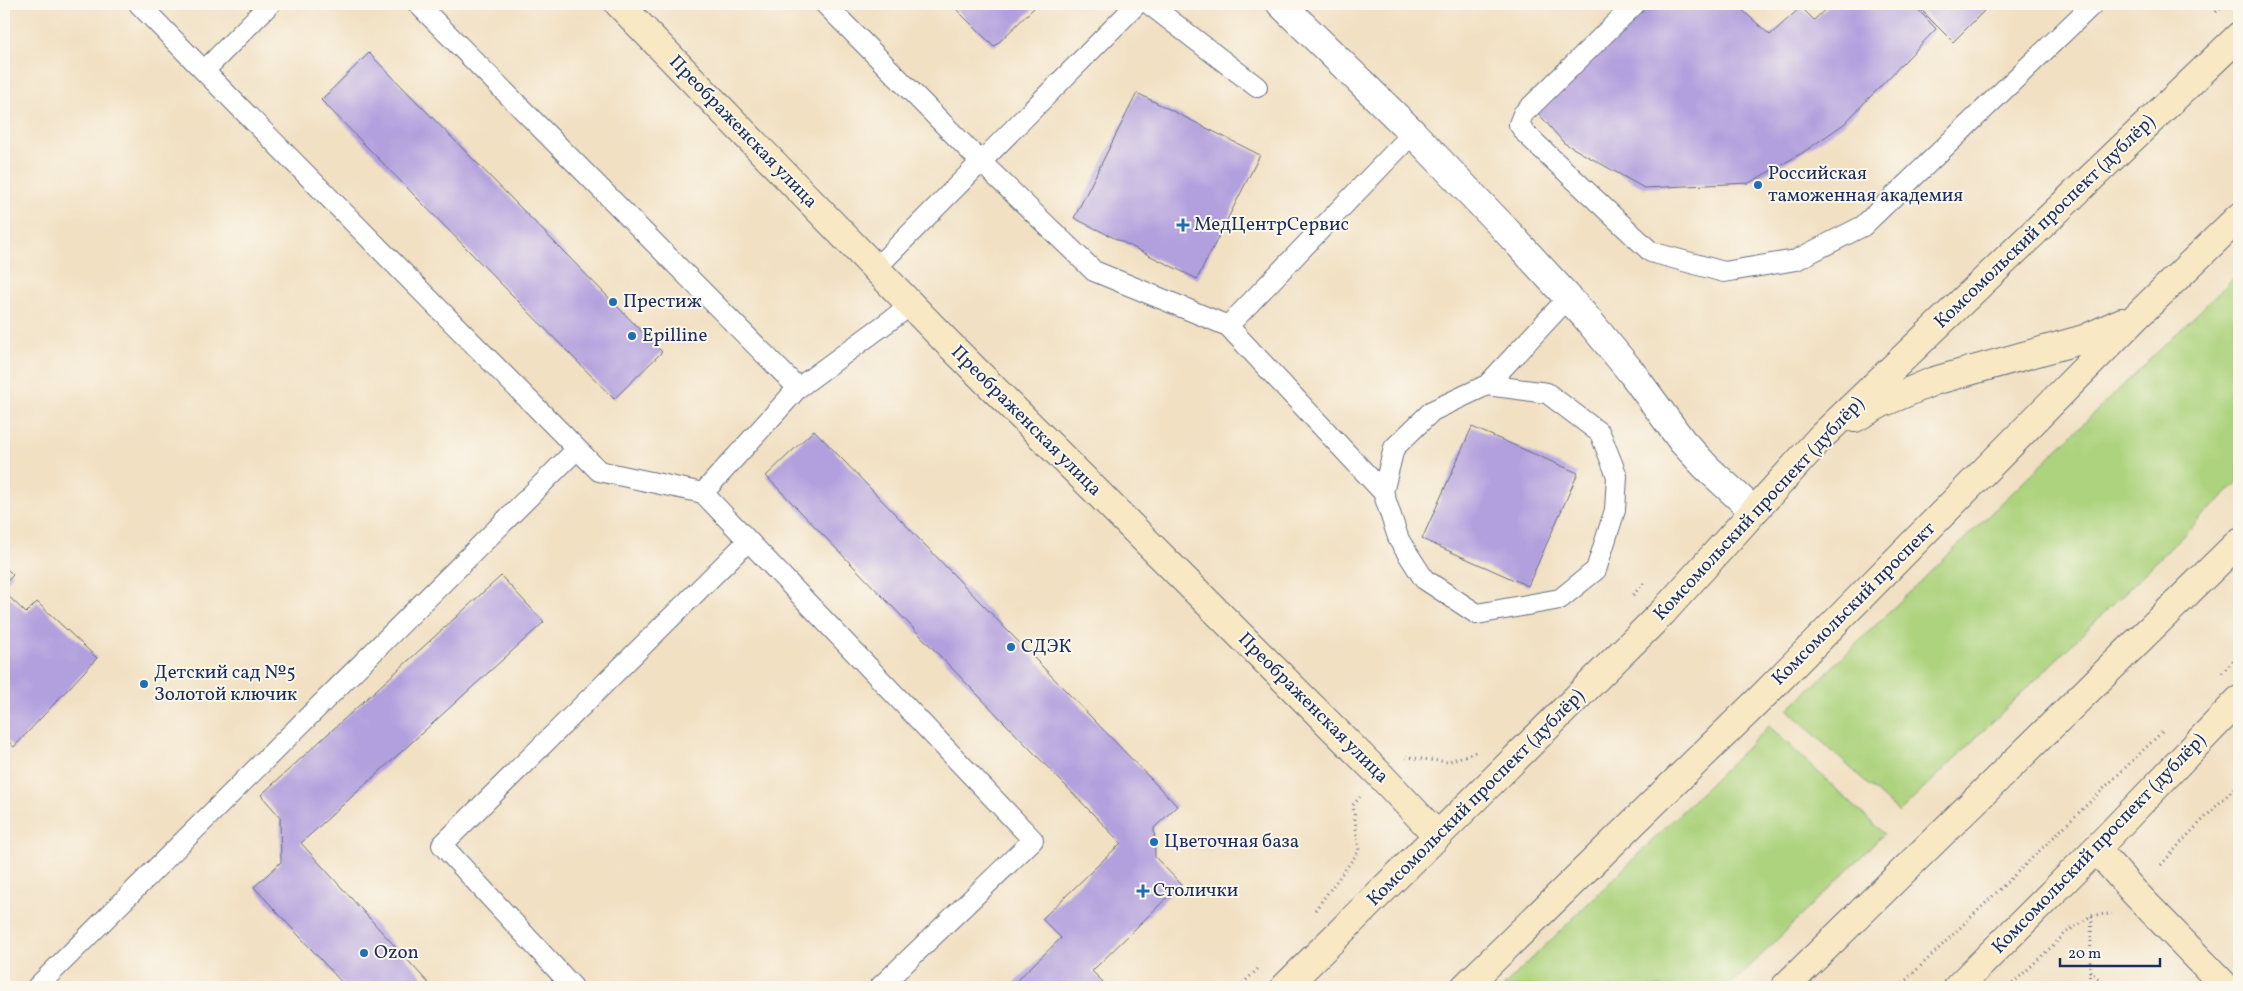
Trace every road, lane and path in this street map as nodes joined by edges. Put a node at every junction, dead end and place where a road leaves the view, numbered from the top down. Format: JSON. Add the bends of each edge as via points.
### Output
{"nodes":[{"id":1,"x":139,"y":4,"type":"edge"},
{"id":2,"x":270,"y":4,"type":"edge"},
{"id":3,"x":418,"y":4,"type":"edge"},
{"id":4,"x":619,"y":4,"type":"edge"},
{"id":5,"x":825,"y":4,"type":"edge"},
{"id":6,"x":1138,"y":4,"type":"edge"},
{"id":7,"x":1149,"y":4,"type":"edge"},
{"id":8,"x":1281,"y":4,"type":"edge"},
{"id":9,"x":1634,"y":4,"type":"edge"},
{"id":10,"x":2093,"y":4,"type":"edge"},
{"id":11,"x":2239,"y":36,"type":"edge"},
{"id":12,"x":204,"y":71,"type":"junction"},
{"id":13,"x":1257,"y":87,"type":"dead end"},
{"id":14,"x":1413,"y":133,"type":"junction"},
{"id":15,"x":981,"y":162,"type":"junction"},
{"id":16,"x":2239,"y":217,"type":"edge"},
{"id":17,"x":876,"y":268,"type":"junction"},
{"id":18,"x":1568,"y":298,"type":"junction"},
{"id":19,"x":911,"y":304,"type":"junction"},
{"id":20,"x":2137,"y":316,"type":"junction"},
{"id":21,"x":1228,"y":326,"type":"junction"},
{"id":22,"x":1487,"y":386,"type":"junction"},
{"id":23,"x":798,"y":388,"type":"junction"},
{"id":24,"x":1822,"y":436,"type":"junction"},
{"id":25,"x":577,"y":449,"type":"junction"},
{"id":26,"x":1383,"y":492,"type":"junction"},
{"id":27,"x":703,"y":493,"type":"junction"},
{"id":28,"x":1754,"y":510,"type":"junction"},
{"id":29,"x":748,"y":541,"type":"junction"},
{"id":30,"x":2239,"y":542,"type":"edge"},
{"id":31,"x":2239,"y":655,"type":"edge"},
{"id":32,"x":2229,"y":682,"type":"edge"},
{"id":33,"x":2239,"y":700,"type":"edge"},
{"id":34,"x":2218,"y":721,"type":"junction"},
{"id":35,"x":2169,"y":724,"type":"dead end"},
{"id":36,"x":2239,"y":783,"type":"edge"},
{"id":37,"x":1438,"y":835,"type":"junction"},
{"id":38,"x":2096,"y":849,"type":"junction"},
{"id":39,"x":2161,"y":866,"type":"dead end"},
{"id":40,"x":2116,"y":913,"type":"dead end"},
{"id":41,"x":2092,"y":915,"type":"junction"},
{"id":42,"x":2090,"y":971,"type":"junction"},
{"id":43,"x":37,"y":987,"type":"edge"},
{"id":44,"x":573,"y":987,"type":"edge"},
{"id":45,"x":880,"y":987,"type":"edge"},
{"id":46,"x":1285,"y":987,"type":"edge"},
{"id":47,"x":1465,"y":987,"type":"edge"},
{"id":48,"x":1785,"y":987,"type":"edge"},
{"id":49,"x":1899,"y":987,"type":"edge"},
{"id":50,"x":1958,"y":987,"type":"edge"},
{"id":51,"x":2009,"y":987,"type":"edge"},
{"id":52,"x":2089,"y":987,"type":"edge"},
{"id":53,"x":2107,"y":987,"type":"edge"},
{"id":54,"x":2226,"y":987,"type":"edge"}],
"edges":[{"from":1,"to":12,"type":"lane"},
{"from":2,"to":12,"type":"lane"},
{"from":3,"to":23,"type":"lane"},
{"from":4,"to":17,"type":"street","name":"Преображенская улица"},
{"from":5,"to":15,"type":"lane"},
{"from":6,"to":15,"type":"lane"},
{"from":7,"to":13,"type":"lane"},
{"from":8,"to":14,"type":"street"},
{"from":9,"to":10,"type":"lane","via":[[1523,114],[1519,124],[1651,252],[1724,272],[1796,260],[1863,226]]},
{"from":11,"to":24,"type":"street","name":"Комсомольский проспект (дублёр)"},
{"from":12,"to":25,"type":"lane"},
{"from":14,"to":18,"type":"street"},
{"from":14,"to":21,"type":"lane"},
{"from":15,"to":17,"type":"lane"},
{"from":15,"to":21,"type":"lane","via":[[1094,271]]},
{"from":16,"to":20,"type":"street","name":"Комсомольский проспект"},
{"from":17,"to":19,"type":"street","name":"Преображенская улица"},
{"from":18,"to":22,"type":"lane"},
{"from":18,"to":28,"type":"street","via":[[1632,373],[1682,441]]},
{"from":19,"to":23,"type":"lane"},
{"from":19,"to":37,"type":"street","name":"Преображенская улица"},
{"from":20,"to":24,"type":"street","via":[[2084,339],[1934,381],[1882,403]]},
{"from":20,"to":47,"type":"street","name":"Комсомольский проспект","via":[[1759,700]]},
{"from":21,"to":26,"type":"lane"},
{"from":22,"to":26,"type":"lane","via":[[1432,411],[1394,448]]},
{"from":22,"to":26,"type":"lane","via":[[1547,393],[1600,433],[1617,476],[1615,510],[1596,570],[1560,599],[1477,614],[1424,578],[1399,540]]},
{"from":23,"to":27,"type":"lane"},
{"from":24,"to":28,"type":"street","name":"Комсомольский проспект (дублёр)"},
{"from":25,"to":27,"type":"lane","via":[[599,471]]},
{"from":25,"to":43,"type":"lane"},
{"from":27,"to":29,"type":"lane"},
{"from":28,"to":37,"type":"street","name":"Комсомольский проспект (дублёр)","via":[[1663,612]]},
{"from":29,"to":44,"type":"lane","via":[[442,845]]},
{"from":29,"to":45,"type":"lane","via":[[1033,840]]},
{"from":30,"to":48,"type":"street"},
{"from":31,"to":32,"type":"path"},
{"from":32,"to":34,"type":"street"},
{"from":33,"to":34,"type":"street","name":"Комсомольский проспект (дублёр)"},
{"from":34,"to":38,"type":"street","name":"Комсомольский проспект (дублёр)"},
{"from":35,"to":49,"type":"path"},
{"from":36,"to":39,"type":"path"},
{"from":37,"to":46,"type":"street","name":"Комсомольский проспект (дублёр)"},
{"from":38,"to":50,"type":"street","name":"Комсомольский проспект (дублёр)"},
{"from":38,"to":54,"type":"street"},
{"from":40,"to":41,"type":"path"},
{"from":41,"to":42,"type":"path"},
{"from":41,"to":51,"type":"path","via":[[2067,932]]},
{"from":42,"to":52,"type":"path"},
{"from":42,"to":53,"type":"path"}]}
